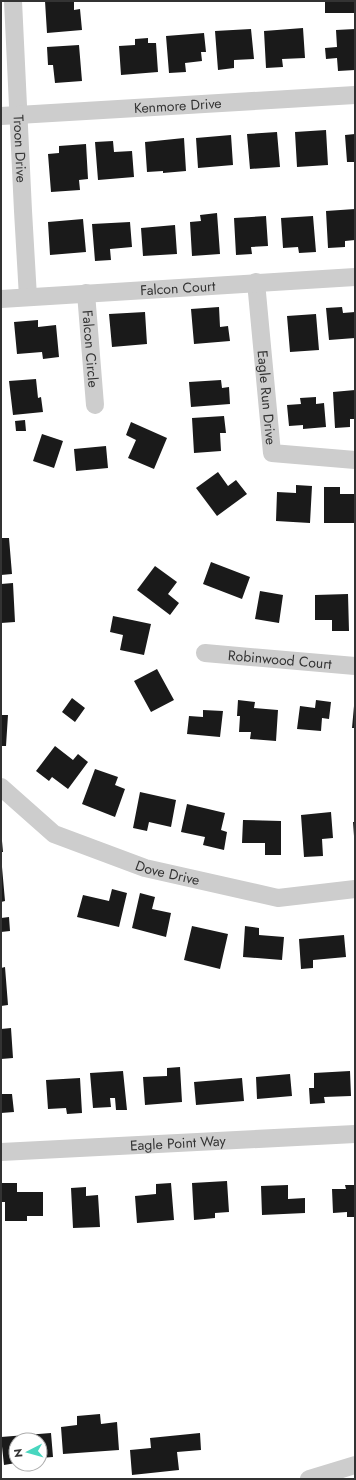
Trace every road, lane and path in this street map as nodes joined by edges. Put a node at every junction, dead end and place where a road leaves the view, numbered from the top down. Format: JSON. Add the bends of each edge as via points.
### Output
{"nodes":[{"id":1,"x":13,"y":1,"type":"edge"},
{"id":2,"x":355,"y":94,"type":"edge"},
{"id":3,"x":10,"y":115,"type":"edge"},
{"id":4,"x":355,"y":277,"type":"edge"},
{"id":5,"x":256,"y":282,"type":"junction"},
{"id":6,"x":86,"y":293,"type":"junction"},
{"id":7,"x":28,"y":297,"type":"junction"},
{"id":8,"x":1,"y":299,"type":"edge"},
{"id":9,"x":95,"y":405,"type":"dead end"},
{"id":10,"x":355,"y":460,"type":"edge"},
{"id":11,"x":205,"y":653,"type":"dead end"},
{"id":12,"x":355,"y":666,"type":"edge"},
{"id":13,"x":1,"y":787,"type":"edge"},
{"id":14,"x":355,"y":890,"type":"edge"},
{"id":15,"x":355,"y":1134,"type":"edge"},
{"id":16,"x":1,"y":1152,"type":"edge"},
{"id":17,"x":355,"y":1465,"type":"edge"},
{"id":18,"x":309,"y":1479,"type":"edge"}],
"edges":[{"from":1,"to":3,"type":"street","name":"Troon Drive"},
{"from":2,"to":3,"type":"street","name":"Kenmore Drive"},
{"from":3,"to":7,"type":"street","name":"Troon Drive"},
{"from":4,"to":5,"type":"street","name":"Falcon Court"},
{"from":5,"to":6,"type":"street","name":"Falcon Court"},
{"from":5,"to":10,"type":"street","name":"Eagle Run Drive","via":[[272,453]]},
{"from":6,"to":7,"type":"street","name":"Falcon Court"},
{"from":6,"to":9,"type":"street","name":"Falcon Circle"},
{"from":7,"to":8,"type":"street","name":"Falcon Court"},
{"from":11,"to":12,"type":"street","name":"Robinwood Court"},
{"from":13,"to":14,"type":"street","name":"Dove Drive","via":[[54,834],[145,868],[278,898]]},
{"from":15,"to":16,"type":"street","name":"Eagle Point Way"},
{"from":17,"to":18,"type":"street"}]}
